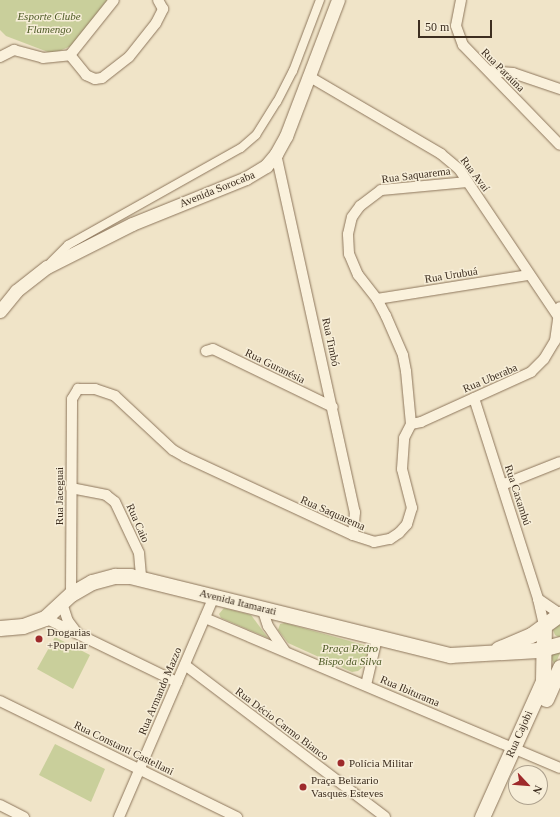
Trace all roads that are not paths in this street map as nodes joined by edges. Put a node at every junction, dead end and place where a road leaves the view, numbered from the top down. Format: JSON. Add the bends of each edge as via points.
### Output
{"nodes":[{"id":1,"x":114,"y":0,"type":"edge"},
{"id":2,"x":158,"y":0,"type":"edge"},
{"id":3,"x":320,"y":0,"type":"edge"},
{"id":4,"x":338,"y":0,"type":"edge"},
{"id":5,"x":461,"y":0,"type":"edge"},
{"id":6,"x":70,"y":55,"type":"junction"},
{"id":7,"x":0,"y":57,"type":"edge"},
{"id":8,"x":490,"y":71,"type":"junction"},
{"id":9,"x":310,"y":77,"type":"junction"},
{"id":10,"x":560,"y":90,"type":"edge"},
{"id":11,"x":560,"y":145,"type":"edge"},
{"id":12,"x":276,"y":154,"type":"junction"},
{"id":13,"x":468,"y":182,"type":"junction"},
{"id":14,"x":47,"y":267,"type":"junction"},
{"id":15,"x":529,"y":275,"type":"junction"},
{"id":16,"x":377,"y":299,"type":"junction"},
{"id":17,"x":560,"y":307,"type":"edge"},
{"id":18,"x":0,"y":311,"type":"edge"},
{"id":19,"x":559,"y":318,"type":"edge"},
{"id":20,"x":206,"y":351,"type":"dead end"},
{"id":21,"x":474,"y":398,"type":"junction"},
{"id":22,"x":72,"y":399,"type":"joint"},
{"id":23,"x":333,"y":407,"type":"junction"},
{"id":24,"x":411,"y":424,"type":"junction"},
{"id":25,"x":560,"y":462,"type":"edge"},
{"id":26,"x":502,"y":485,"type":"junction"},
{"id":27,"x":71,"y":488,"type":"junction"},
{"id":28,"x":353,"y":535,"type":"junction"},
{"id":29,"x":141,"y":578,"type":"junction"},
{"id":30,"x":214,"y":596,"type":"junction"},
{"id":31,"x":67,"y":598,"type":"junction"},
{"id":32,"x":538,"y":599,"type":"junction"},
{"id":33,"x":262,"y":608,"type":"junction"},
{"id":34,"x":560,"y":614,"type":"edge"},
{"id":35,"x":45,"y":618,"type":"junction"},
{"id":36,"x":205,"y":618,"type":"junction"},
{"id":37,"x":544,"y":626,"type":"junction"},
{"id":38,"x":0,"y":628,"type":"edge"},
{"id":39,"x":77,"y":633,"type":"junction"},
{"id":40,"x":377,"y":638,"type":"junction"},
{"id":41,"x":552,"y":650,"type":"edge"},
{"id":42,"x":285,"y":651,"type":"junction"},
{"id":43,"x":487,"y":653,"type":"junction"},
{"id":44,"x":185,"y":665,"type":"junction"},
{"id":45,"x":560,"y":668,"type":"edge"},
{"id":46,"x":177,"y":682,"type":"junction"},
{"id":47,"x":366,"y":685,"type":"junction"},
{"id":48,"x":0,"y":701,"type":"edge"},
{"id":49,"x":518,"y":750,"type":"junction"},
{"id":50,"x":560,"y":768,"type":"edge"},
{"id":51,"x":140,"y":769,"type":"junction"},
{"id":52,"x":0,"y":805,"type":"edge"},
{"id":53,"x":24,"y":817,"type":"edge"},
{"id":54,"x":119,"y":817,"type":"edge"},
{"id":55,"x":237,"y":817,"type":"edge"},
{"id":56,"x":385,"y":817,"type":"edge"},
{"id":57,"x":482,"y":817,"type":"edge"},
{"id":58,"x":493,"y":817,"type":"edge"}],
"edges":[{"from":1,"to":6,"type":"street"},
{"from":2,"to":6,"type":"street","via":[[162,9],[156,23],[129,57],[99,79],[86,75]]},
{"from":3,"to":14,"type":"street","name":"Avenida Sorocaba","via":[[293,71],[278,102],[256,136],[241,148],[68,245]]},
{"from":4,"to":9,"type":"street","name":"Avenida Sorocaba"},
{"from":5,"to":8,"type":"street","name":"Rua Paraúna","via":[[456,20],[460,39],[468,51]]},
{"from":6,"to":7,"type":"street","via":[[43,58],[14,50]]},
{"from":8,"to":10,"type":"street","via":[[513,73]]},
{"from":8,"to":11,"type":"street","name":"Rua Paraúna"},
{"from":9,"to":12,"type":"street","name":"Avenida Sorocaba"},
{"from":9,"to":13,"type":"street","name":"Rua Avaí","via":[[441,154]]},
{"from":12,"to":14,"type":"street","name":"Avenida Sorocaba","via":[[255,174],[132,224]]},
{"from":12,"to":23,"type":"street","name":"Rua Timbó"},
{"from":13,"to":15,"type":"street","name":"Rua Avaí"},
{"from":13,"to":16,"type":"street","name":"Rua Saquarema","via":[[381,190],[360,206],[352,217],[348,234],[349,254],[358,276]]},
{"from":14,"to":18,"type":"street","name":"Avenida Sorocaba","via":[[20,287]]},
{"from":15,"to":16,"type":"street","name":"Rua Urubuá"},
{"from":15,"to":19,"type":"street","name":"Rua Avaí"},
{"from":16,"to":24,"type":"street","name":"Rua Saquarema","via":[[403,355]]},
{"from":17,"to":19,"type":"street","name":"Rua Uberaba"},
{"from":19,"to":21,"type":"street","name":"Rua Uberaba","via":[[555,341],[538,366],[521,378]]},
{"from":20,"to":23,"type":"street","name":"Rua Guranésia","via":[[213,349]]},
{"from":21,"to":24,"type":"street","name":"Rua Uberaba"},
{"from":21,"to":26,"type":"street","name":"Rua Caxambú"},
{"from":22,"to":27,"type":"street","name":"Rua Jaceguai"},
{"from":22,"to":28,"type":"street","name":"Rua Saquarema","via":[[74,391],[84,388],[115,396],[123,400],[173,450]]},
{"from":23,"to":28,"type":"street","name":"Rua Timbó","via":[[355,512]]},
{"from":24,"to":28,"type":"street","name":"Rua Saquarema","via":[[404,438],[402,454],[402,469],[412,501],[411,516],[407,524],[399,533],[383,541],[367,541]]},
{"from":25,"to":26,"type":"street"},
{"from":26,"to":32,"type":"street","name":"Rua Caxambú"},
{"from":27,"to":29,"type":"street","name":"Rua Caio","via":[[106,495],[115,502],[138,554]]},
{"from":27,"to":31,"type":"street","name":"Rua Jaceguai"},
{"from":29,"to":30,"type":"main road","name":"Avenida Itamarati"},
{"from":29,"to":31,"type":"main road","name":"Avenida Itamarati","via":[[103,578]]},
{"from":30,"to":33,"type":"main road","name":"Avenida Itamarati"},
{"from":30,"to":36,"type":"street","name":"Rua Armando Mazzo"},
{"from":31,"to":35,"type":"main road","name":"Avenida Itamarati"},
{"from":31,"to":39,"type":"street","via":[[68,620]]},
{"from":32,"to":34,"type":"street"},
{"from":32,"to":37,"type":"street","name":"Rua Caxambú"},
{"from":33,"to":40,"type":"main road","name":"Avenida Itamarati"},
{"from":33,"to":42,"type":"street","via":[[268,626]]},
{"from":34,"to":37,"type":"main road","name":"Avenida Itamarati"},
{"from":35,"to":38,"type":"main road","name":"Avenida Itamarati","via":[[23,626]]},
{"from":35,"to":39,"type":"street"},
{"from":36,"to":42,"type":"street","name":"Rua Ibiturama"},
{"from":36,"to":44,"type":"street","name":"Rua Armando Mazzo"},
{"from":37,"to":41,"type":"main road","name":"Rua Cajobi"},
{"from":37,"to":43,"type":"main road","name":"Avenida Itamarati","via":[[531,635]]},
{"from":39,"to":46,"type":"street"},
{"from":40,"to":43,"type":"main road","name":"Avenida Itamarati","via":[[450,655]]},
{"from":40,"to":47,"type":"street"},
{"from":41,"to":43,"type":"main road","name":"Avenida Itamarati"},
{"from":41,"to":45,"type":"main road"},
{"from":41,"to":49,"type":"main road","name":"Rua Cajobi"},
{"from":42,"to":47,"type":"street","name":"Rua Ibiturama"},
{"from":44,"to":46,"type":"street","name":"Rua Armando Mazzo"},
{"from":44,"to":56,"type":"street","name":"Rua Décio Carmo Bianco"},
{"from":45,"to":49,"type":"main road","name":"Rua Cajobi"},
{"from":46,"to":51,"type":"street","name":"Rua Armando Mazzo"},
{"from":47,"to":49,"type":"street","name":"Rua Ibiturama"},
{"from":48,"to":51,"type":"street","name":"Rua Constanti Castellani"},
{"from":49,"to":50,"type":"street","name":"Rua Ibiturama"},
{"from":49,"to":57,"type":"main road","name":"Rua Cajobi"},
{"from":49,"to":58,"type":"main road","name":"Rua Cajobi"},
{"from":51,"to":54,"type":"street","name":"Rua Armando Mazzo"},
{"from":51,"to":55,"type":"street","name":"Rua Constanti Castellani"},
{"from":52,"to":53,"type":"street"}]}
